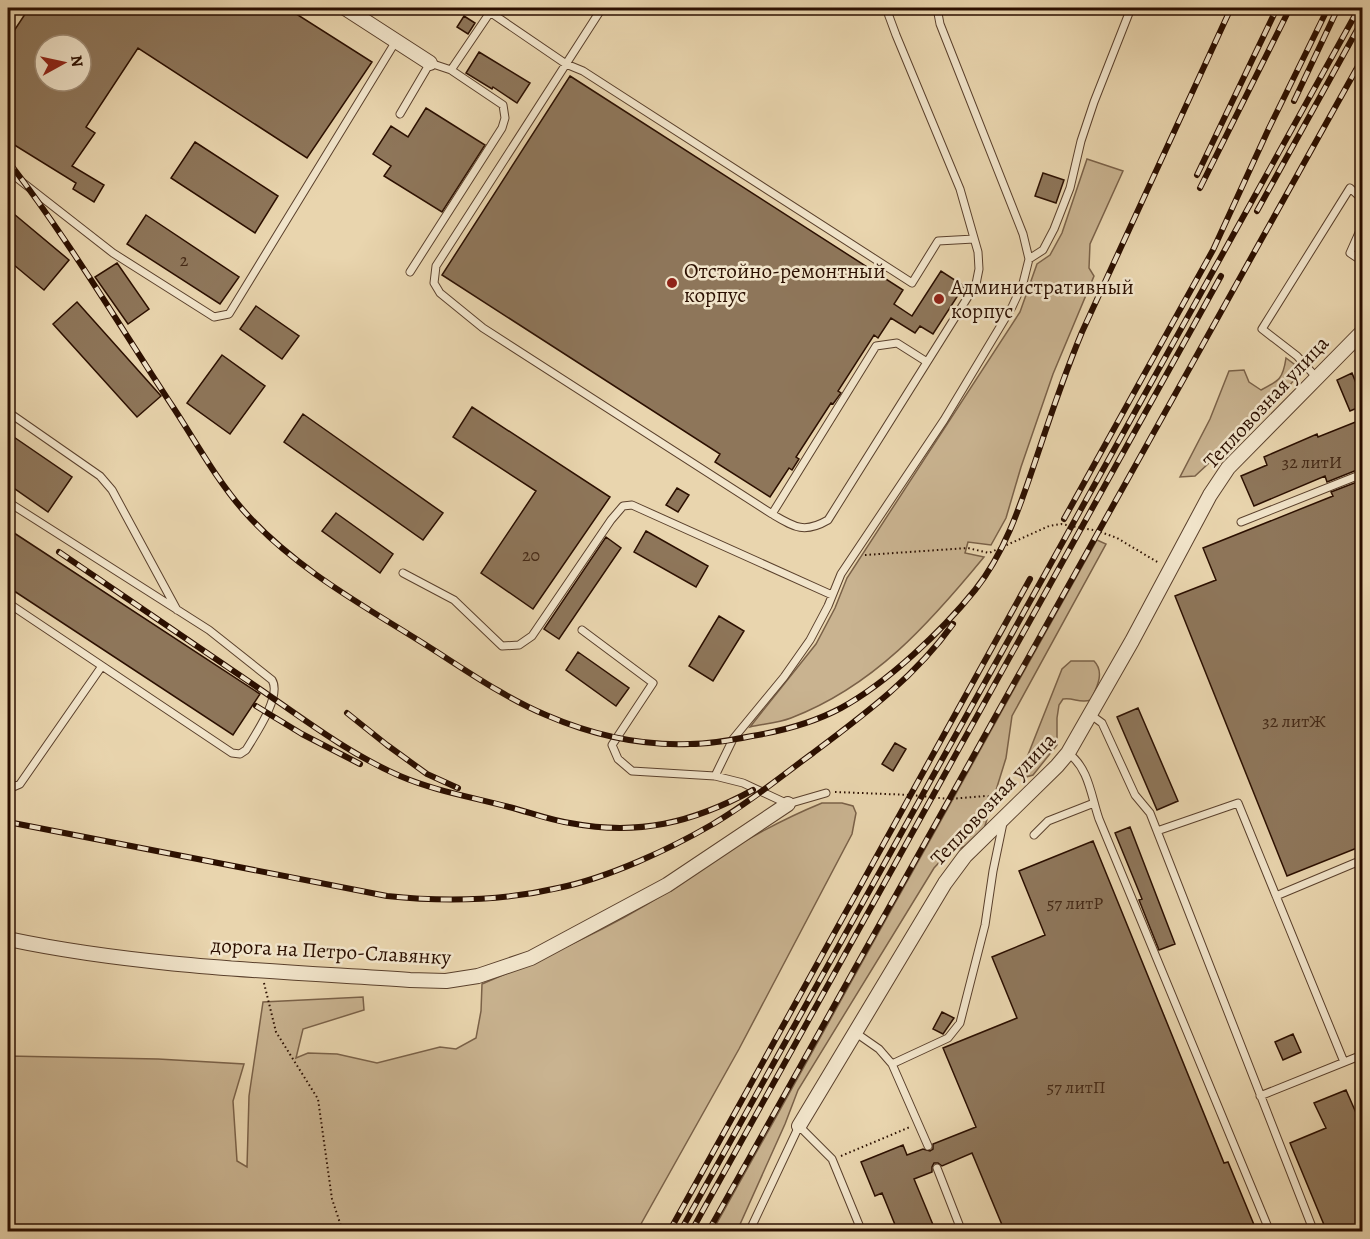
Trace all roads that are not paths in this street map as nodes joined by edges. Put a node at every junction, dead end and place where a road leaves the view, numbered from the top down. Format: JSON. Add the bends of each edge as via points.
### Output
{"nodes":[{"id":1,"x":345,"y":8,"type":"edge"},
{"id":2,"x":602,"y":8,"type":"edge"},
{"id":3,"x":886,"y":8,"type":"edge"},
{"id":4,"x":937,"y":8,"type":"edge"},
{"id":5,"x":1131,"y":8,"type":"edge"},
{"id":6,"x":489,"y":9,"type":"edge"},
{"id":7,"x":396,"y":41,"type":"junction"},
{"id":8,"x":430,"y":63,"type":"junction"},
{"id":9,"x":567,"y":64,"type":"junction"},
{"id":10,"x":451,"y":70,"type":"junction"},
{"id":11,"x":400,"y":114,"type":"dead end"},
{"id":12,"x":8,"y":171,"type":"edge"},
{"id":13,"x":1362,"y":199,"type":"edge"},
{"id":14,"x":1362,"y":226,"type":"edge"},
{"id":15,"x":974,"y":239,"type":"junction"},
{"id":16,"x":1029,"y":259,"type":"junction"},
{"id":17,"x":1362,"y":261,"type":"edge"},
{"id":18,"x":410,"y":272,"type":"dead end"},
{"id":19,"x":1362,"y":332,"type":"edge"},
{"id":20,"x":927,"y":362,"type":"junction"},
{"id":21,"x":1316,"y":377,"type":"junction"},
{"id":22,"x":8,"y":412,"type":"edge"},
{"id":23,"x":1362,"y":474,"type":"edge"},
{"id":24,"x":8,"y":502,"type":"edge"},
{"id":25,"x":772,"y":514,"type":"junction"},
{"id":26,"x":1241,"y":522,"type":"dead end"},
{"id":27,"x":403,"y":573,"type":"dead end"},
{"id":28,"x":832,"y":595,"type":"junction"},
{"id":29,"x":8,"y":603,"type":"edge"},
{"id":30,"x":178,"y":610,"type":"junction"},
{"id":31,"x":582,"y":630,"type":"dead end"},
{"id":32,"x":102,"y":666,"type":"junction"},
{"id":33,"x":1090,"y":715,"type":"junction"},
{"id":34,"x":1068,"y":753,"type":"junction"},
{"id":35,"x":716,"y":776,"type":"junction"},
{"id":36,"x":8,"y":788,"type":"edge"},
{"id":37,"x":826,"y":793,"type":"dead end"},
{"id":38,"x":1094,"y":803,"type":"junction"},
{"id":39,"x":788,"y":804,"type":"junction"},
{"id":40,"x":1004,"y":817,"type":"junction"},
{"id":41,"x":1157,"y":831,"type":"junction"},
{"id":42,"x":1034,"y":835,"type":"dead end"},
{"id":43,"x":1362,"y":860,"type":"edge"},
{"id":44,"x":1276,"y":896,"type":"junction"},
{"id":45,"x":8,"y":939,"type":"edge"},
{"id":46,"x":856,"y":1033,"type":"junction"},
{"id":47,"x":1362,"y":1055,"type":"edge"},
{"id":48,"x":1344,"y":1062,"type":"junction"},
{"id":49,"x":892,"y":1064,"type":"junction"},
{"id":50,"x":1260,"y":1096,"type":"junction"},
{"id":51,"x":799,"y":1126,"type":"junction"},
{"id":52,"x":928,"y":1146,"type":"dead end"},
{"id":53,"x":937,"y":1168,"type":"dead end"},
{"id":54,"x":749,"y":1232,"type":"edge"},
{"id":55,"x":862,"y":1232,"type":"edge"},
{"id":56,"x":962,"y":1232,"type":"edge"},
{"id":57,"x":1270,"y":1232,"type":"edge"},
{"id":58,"x":1314,"y":1232,"type":"edge"}],
"edges":[{"from":1,"to":7,"type":"street"},
{"from":2,"to":9,"type":"lane"},
{"from":3,"to":15,"type":"lane","via":[[960,189]]},
{"from":4,"to":16,"type":"lane"},
{"from":5,"to":16,"type":"lane","via":[[1094,102],[1054,229],[1043,250]]},
{"from":6,"to":9,"type":"lane"},
{"from":6,"to":10,"type":"lane"},
{"from":7,"to":8,"type":"street"},
{"from":7,"to":12,"type":"lane","via":[[230,314],[214,317],[113,252]]},
{"from":8,"to":10,"type":"lane"},
{"from":8,"to":11,"type":"lane"},
{"from":9,"to":15,"type":"lane","via":[[912,283],[938,241]]},
{"from":9,"to":25,"type":"lane","via":[[436,266],[434,283],[449,302],[483,328]]},
{"from":10,"to":18,"type":"lane","via":[[503,105],[505,118]]},
{"from":13,"to":21,"type":"lane","via":[[1350,188],[1262,329],[1297,356]]},
{"from":14,"to":17,"type":"lane","via":[[1350,253]]},
{"from":15,"to":20,"type":"lane","via":[[979,269],[976,284]]},
{"from":16,"to":28,"type":"lane","via":[[1012,307],[944,420],[841,574]]},
{"from":19,"to":21,"type":"street","name":"Тепловозная улица"},
{"from":20,"to":25,"type":"lane","via":[[828,520],[806,529]]},
{"from":20,"to":25,"type":"lane","via":[[897,343],[876,346]]},
{"from":21,"to":33,"type":"street","name":"Тепловозная улица","via":[[1228,468]]},
{"from":22,"to":30,"type":"lane","via":[[100,476],[112,490]]},
{"from":23,"to":26,"type":"lane"},
{"from":24,"to":30,"type":"lane"},
{"from":27,"to":28,"type":"lane","via":[[454,600],[502,646],[519,645],[532,636],[611,520],[623,506],[632,504]]},
{"from":28,"to":35,"type":"lane","via":[[810,640],[733,740]]},
{"from":29,"to":32,"type":"lane"},
{"from":30,"to":32,"type":"lane","via":[[275,684],[273,699],[246,750],[232,753]]},
{"from":31,"to":35,"type":"lane","via":[[653,683],[612,745],[618,759],[632,771]]},
{"from":32,"to":36,"type":"lane","via":[[20,784]]},
{"from":33,"to":34,"type":"street","name":"Тепловозная улица"},
{"from":33,"to":41,"type":"lane","via":[[1102,723],[1135,795],[1150,813]]},
{"from":34,"to":38,"type":"lane","via":[[1081,764]]},
{"from":34,"to":40,"type":"street","name":"Тепловозная улица"},
{"from":35,"to":39,"type":"lane","via":[[743,783]]},
{"from":37,"to":39,"type":"lane"},
{"from":38,"to":42,"type":"lane","via":[[1048,821]]},
{"from":38,"to":57,"type":"lane"},
{"from":39,"to":45,"type":"street","name":"дорога на Петро-Славянку","via":[[667,885],[531,958],[478,976],[446,981],[107,957]]},
{"from":40,"to":46,"type":"street","name":"Тепловозная улица","via":[[965,856],[945,883]]},
{"from":40,"to":49,"type":"lane","via":[[986,925],[960,1023],[948,1038]]},
{"from":41,"to":44,"type":"lane","via":[[1238,803]]},
{"from":41,"to":50,"type":"lane"},
{"from":43,"to":44,"type":"lane"},
{"from":44,"to":48,"type":"lane"},
{"from":46,"to":49,"type":"lane"},
{"from":46,"to":51,"type":"street","name":"Тепловозная улица"},
{"from":47,"to":48,"type":"lane"},
{"from":48,"to":50,"type":"lane"},
{"from":49,"to":52,"type":"lane"},
{"from":50,"to":58,"type":"lane"},
{"from":51,"to":54,"type":"lane","name":"Тепловозная улица"},
{"from":51,"to":55,"type":"lane","via":[[832,1159]]},
{"from":53,"to":56,"type":"lane"}]}
